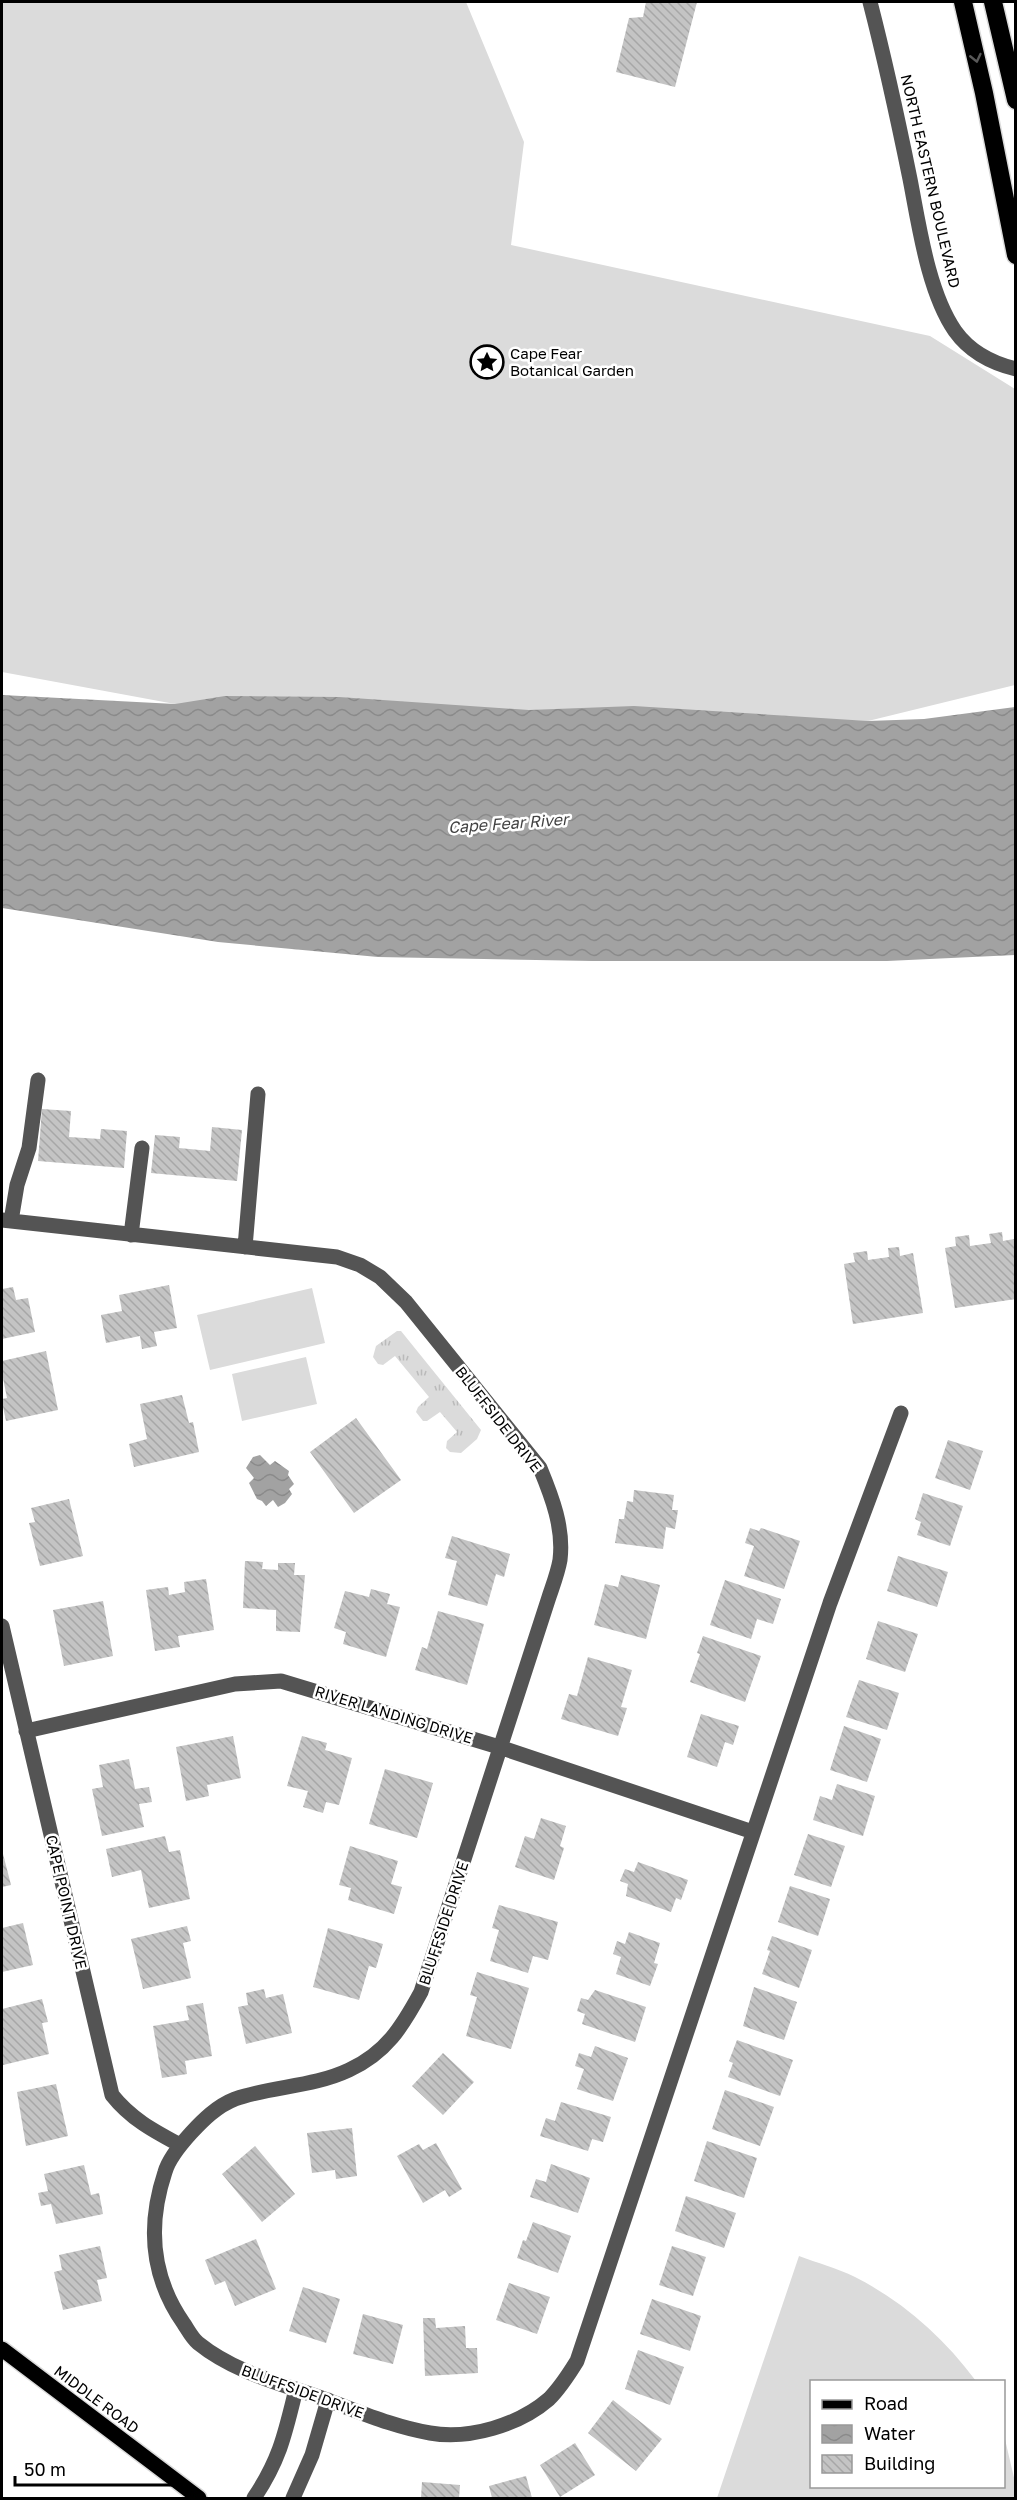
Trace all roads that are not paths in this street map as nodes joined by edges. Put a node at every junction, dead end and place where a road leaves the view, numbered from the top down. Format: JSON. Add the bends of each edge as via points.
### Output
{"nodes":[{"id":1,"x":870,"y":2,"type":"edge"},
{"id":2,"x":963,"y":2,"type":"edge"},
{"id":3,"x":993,"y":2,"type":"edge"},
{"id":4,"x":1016,"y":100,"type":"edge"},
{"id":5,"x":1016,"y":255,"type":"edge"},
{"id":6,"x":1016,"y":369,"type":"edge"},
{"id":7,"x":38,"y":1080,"type":"dead end"},
{"id":8,"x":258,"y":1094,"type":"dead end"},
{"id":9,"x":142,"y":1148,"type":"dead end"},
{"id":10,"x":6,"y":1221,"type":"edge"},
{"id":11,"x":131,"y":1235,"type":"junction"},
{"id":12,"x":245,"y":1247,"type":"junction"},
{"id":13,"x":901,"y":1413,"type":"dead end"},
{"id":14,"x":2,"y":1626,"type":"edge"},
{"id":15,"x":27,"y":1731,"type":"junction"},
{"id":16,"x":499,"y":1747,"type":"junction"},
{"id":17,"x":753,"y":1832,"type":"junction"},
{"id":18,"x":180,"y":2145,"type":"junction"},
{"id":19,"x":2,"y":2349,"type":"edge"},
{"id":20,"x":296,"y":2389,"type":"junction"},
{"id":21,"x":328,"y":2400,"type":"junction"},
{"id":22,"x":200,"y":2499,"type":"edge"},
{"id":23,"x":254,"y":2499,"type":"edge"},
{"id":24,"x":293,"y":2499,"type":"edge"}],
"edges":[{"from":1,"to":6,"type":"street","name":"NORTH EASTERN BOULEVARD","via":[[941,303],[954,330],[973,350]]},
{"from":2,"to":5,"type":"highway","one_way":true},
{"from":3,"to":4,"type":"highway"},
{"from":7,"to":10,"type":"street","via":[[29,1148]]},
{"from":8,"to":12,"type":"street"},
{"from":9,"to":11,"type":"street"},
{"from":10,"to":11,"type":"street","name":"BLUFFSIDE DRIVE"},
{"from":11,"to":12,"type":"street","name":"BLUFFSIDE DRIVE"},
{"from":12,"to":16,"type":"street","name":"BLUFFSIDE DRIVE","via":[[337,1257],[380,1276],[406,1302],[540,1468],[560,1531],[560,1560]]},
{"from":13,"to":17,"type":"street","name":"BLUFFSIDE DRIVE","via":[[830,1603]]},
{"from":14,"to":15,"type":"street","name":"CAPE POINT DRIVE"},
{"from":15,"to":16,"type":"street","name":"RIVER LANDING DRIVE","via":[[235,1684],[281,1681]]},
{"from":15,"to":18,"type":"street","name":"CAPE POINT DRIVE","via":[[112,2095],[124,2111]]},
{"from":16,"to":17,"type":"street","name":"RIVER LANDING DRIVE"},
{"from":16,"to":18,"type":"street","name":"BLUFFSIDE DRIVE","via":[[420,1992],[403,2027],[379,2052],[349,2071],[234,2099],[207,2116]]},
{"from":17,"to":21,"type":"street","name":"BLUFFSIDE DRIVE","via":[[577,2361],[564,2382],[549,2399],[529,2412],[487,2430],[464,2433],[430,2433]]},
{"from":18,"to":20,"type":"street","name":"BLUFFSIDE DRIVE","via":[[165,2170],[153,2229],[157,2265],[170,2305],[196,2342],[248,2373]]},
{"from":19,"to":22,"type":"main road","name":"MIDDLE ROAD"},
{"from":20,"to":21,"type":"street","name":"BLUFFSIDE DRIVE"},
{"from":20,"to":23,"type":"street","via":[[284,2442],[272,2472]]},
{"from":21,"to":24,"type":"street","via":[[312,2455]]}]}
